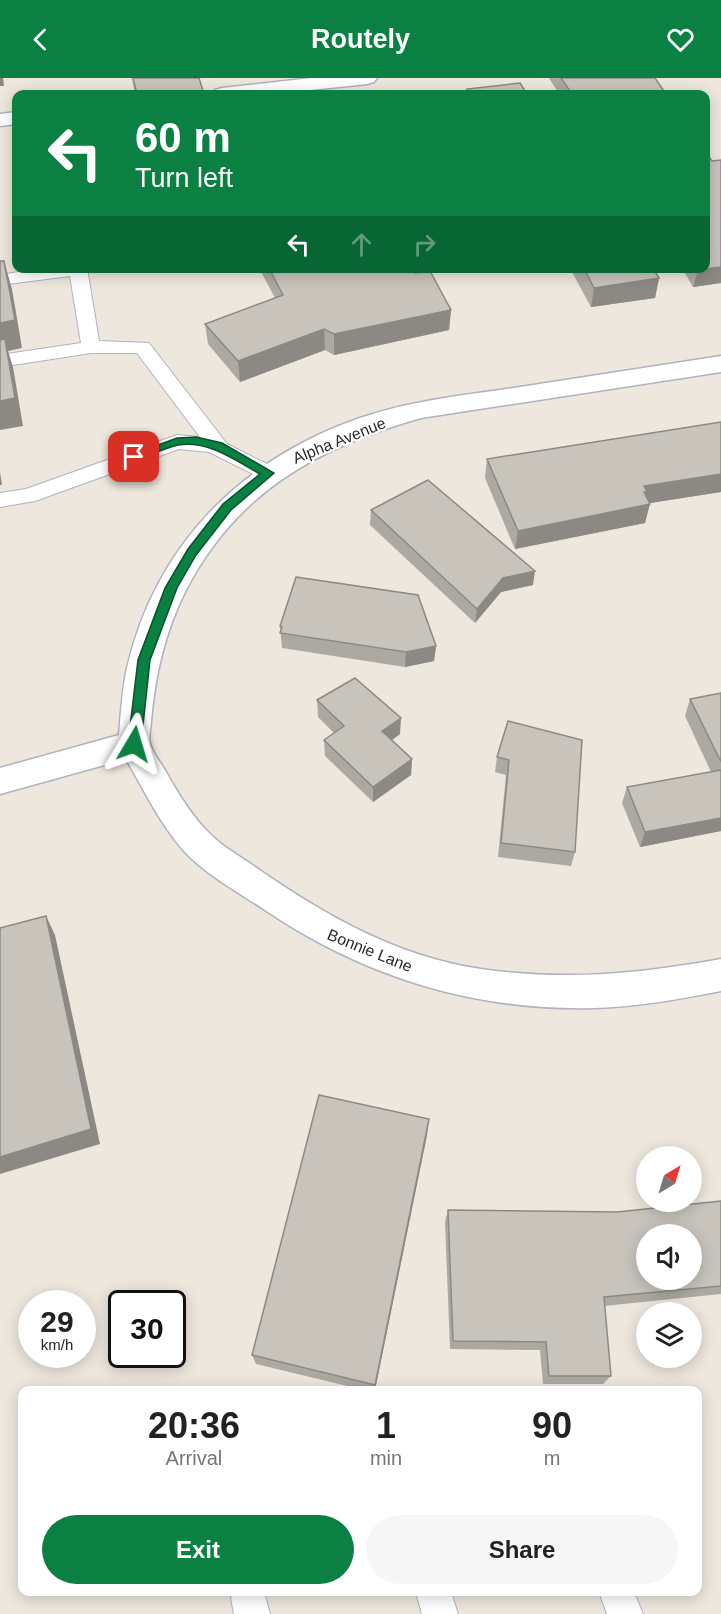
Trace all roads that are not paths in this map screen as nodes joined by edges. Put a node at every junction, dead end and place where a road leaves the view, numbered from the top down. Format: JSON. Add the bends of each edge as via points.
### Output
{"nodes":[{"id":1,"x":367,"y":78,"type":"edge"},
{"id":2,"x":258,"y":90,"type":"edge"},
{"id":3,"x":50,"y":273,"type":"edge"},
{"id":4,"x":79,"y":273,"type":"edge"},
{"id":5,"x":0,"y":280,"type":"edge"},
{"id":6,"x":91,"y":346,"type":"junction"},
{"id":7,"x":0,"y":361,"type":"edge"},
{"id":8,"x":721,"y":364,"type":"edge"},
{"id":9,"x":218,"y":446,"type":"junction"},
{"id":10,"x":268,"y":473,"type":"junction"},
{"id":11,"x":0,"y":500,"type":"edge"},
{"id":12,"x":134,"y":744,"type":"junction"},
{"id":13,"x":0,"y":781,"type":"edge"},
{"id":14,"x":721,"y":975,"type":"edge"},
{"id":15,"x":435,"y":1596,"type":"edge"},
{"id":16,"x":618,"y":1596,"type":"edge"},
{"id":17,"x":440,"y":1614,"type":"edge"},
{"id":18,"x":625,"y":1614,"type":"edge"}],
"edges":[{"from":1,"to":2,"type":"street"},
{"from":3,"to":5,"type":"lane"},
{"from":4,"to":6,"type":"lane"},
{"from":6,"to":7,"type":"lane"},
{"from":6,"to":9,"type":"lane","via":[[142,347]]},
{"from":8,"to":10,"type":"street","name":"Alpha Avenue","via":[[421,410],[363,426],[309,449]]},
{"from":9,"to":10,"type":"lane"},
{"from":9,"to":11,"type":"lane","via":[[177,442],[28,496]]},
{"from":10,"to":12,"type":"street","name":"Alpha Avenue","via":[[227,507],[192,552],[171,588],[144,660]]},
{"from":12,"to":13,"type":"street"},
{"from":12,"to":14,"type":"street","name":"Bonnie Lane","via":[[195,840],[322,931],[403,966],[495,989],[551,994],[607,993]]},
{"from":15,"to":17,"type":"lane"},
{"from":16,"to":18,"type":"lane"}]}
